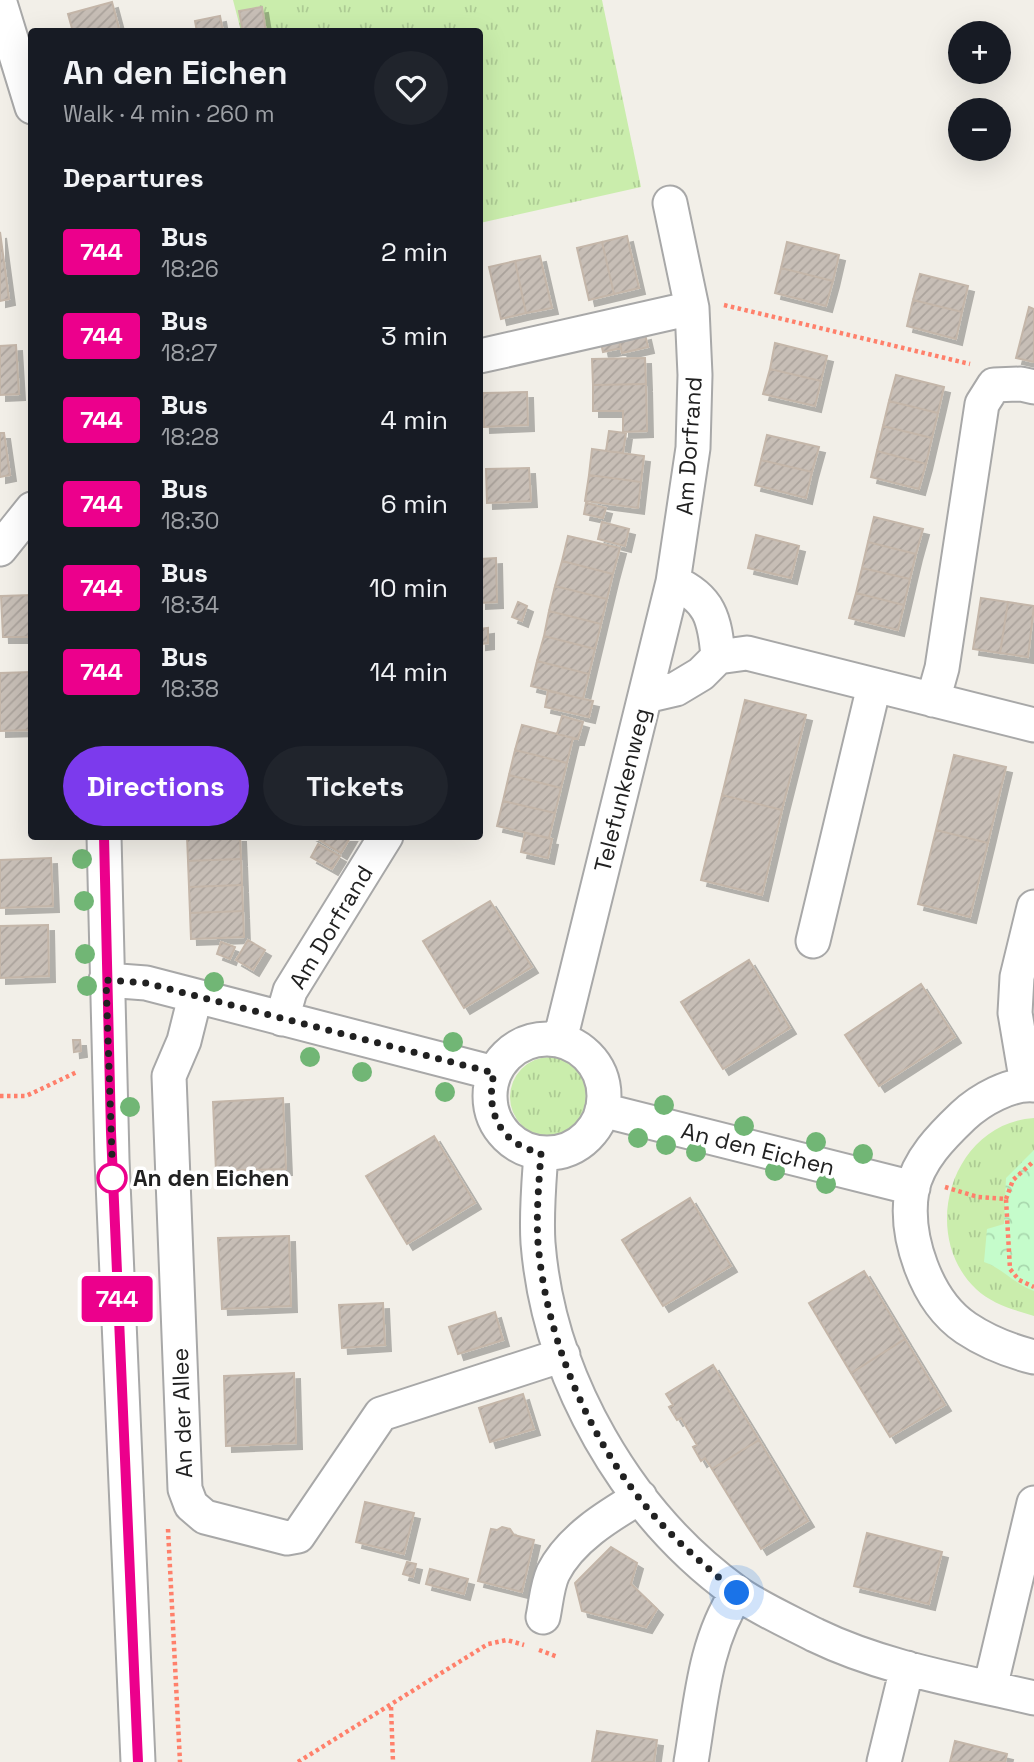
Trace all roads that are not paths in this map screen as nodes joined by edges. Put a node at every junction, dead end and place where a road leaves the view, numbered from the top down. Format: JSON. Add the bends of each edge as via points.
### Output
{"nodes":[{"id":1,"x":0,"y":3,"type":"edge"},
{"id":2,"x":28,"y":94,"type":"edge"},
{"id":3,"x":670,"y":202,"type":"dead end"},
{"id":4,"x":692,"y":308,"type":"junction"},
{"id":5,"x":483,"y":355,"type":"edge"},
{"id":6,"x":1034,"y":387,"type":"edge"},
{"id":7,"x":28,"y":513,"type":"edge"},
{"id":8,"x":2,"y":542,"type":"edge"},
{"id":9,"x":673,"y":582,"type":"junction"},
{"id":10,"x":718,"y":657,"type":"junction"},
{"id":11,"x":874,"y":686,"type":"junction"},
{"id":12,"x":646,"y":696,"type":"junction"},
{"id":13,"x":933,"y":700,"type":"junction"},
{"id":14,"x":1034,"y":725,"type":"edge"},
{"id":15,"x":104,"y":840,"type":"edge"},
{"id":16,"x":384,"y":840,"type":"edge"},
{"id":17,"x":1034,"y":907,"type":"edge"},
{"id":18,"x":813,"y":941,"type":"dead end"},
{"id":19,"x":106,"y":980,"type":"junction"},
{"id":20,"x":195,"y":998,"type":"junction"},
{"id":21,"x":282,"y":1019,"type":"junction"},
{"id":22,"x":560,"y":1040,"type":"junction"},
{"id":23,"x":494,"y":1073,"type":"junction"},
{"id":24,"x":1030,"y":1084,"type":"edge"},
{"id":25,"x":602,"y":1110,"type":"junction"},
{"id":26,"x":541,"y":1153,"type":"junction"},
{"id":27,"x":928,"y":1187,"type":"junction"},
{"id":28,"x":563,"y":1355,"type":"junction"},
{"id":29,"x":1034,"y":1357,"type":"edge"},
{"id":30,"x":640,"y":1497,"type":"junction"},
{"id":31,"x":1034,"y":1503,"type":"edge"},
{"id":32,"x":737,"y":1593,"type":"junction"},
{"id":33,"x":543,"y":1617,"type":"dead end"},
{"id":34,"x":907,"y":1668,"type":"junction"},
{"id":35,"x":990,"y":1688,"type":"junction"},
{"id":36,"x":1034,"y":1698,"type":"edge"},
{"id":37,"x":138,"y":1762,"type":"edge"},
{"id":38,"x":691,"y":1762,"type":"edge"},
{"id":39,"x":884,"y":1762,"type":"edge"}],
"edges":[{"from":1,"to":2,"type":"street"},
{"from":3,"to":4,"type":"street","name":"Am Dorfrand"},
{"from":4,"to":5,"type":"street"},
{"from":4,"to":9,"type":"street","name":"Am Dorfrand","via":[[694,448]]},
{"from":6,"to":13,"type":"street","via":[[995,386],[982,404],[942,668]]},
{"from":7,"to":8,"type":"street"},
{"from":9,"to":10,"type":"street","via":[[698,595],[708,609],[716,629]]},
{"from":9,"to":12,"type":"street","name":"Am Dorfrand"},
{"from":10,"to":11,"type":"street","via":[[747,653]]},
{"from":10,"to":12,"type":"street","name":"Telefunkenweg","via":[[676,689]]},
{"from":11,"to":13,"type":"street"},
{"from":11,"to":18,"type":"street"},
{"from":12,"to":22,"type":"street","name":"Telefunkenweg"},
{"from":13,"to":14,"type":"street"},
{"from":15,"to":19,"type":"street"},
{"from":16,"to":21,"type":"street","name":"Am Dorfrand","via":[[290,991]]},
{"from":17,"to":24,"type":"street","via":[[1017,977],[1016,1013]]},
{"from":19,"to":20,"type":"street","via":[[139,981]]},
{"from":19,"to":37,"type":"street"},
{"from":20,"to":21,"type":"street"},
{"from":20,"to":28,"type":"street","name":"An der Allee","via":[[169,1076],[185,1489],[191,1505],[205,1517],[287,1538],[298,1535],[381,1414]]},
{"from":21,"to":23,"type":"street"},
{"from":22,"to":23,"type":"street","via":[[544,1038],[514,1048]]},
{"from":22,"to":25,"type":"street","via":[[577,1047],[595,1067],[604,1092]]},
{"from":23,"to":26,"type":"street","via":[[491,1110],[499,1127],[527,1150]]},
{"from":24,"to":27,"type":"street","via":[[972,1107],[937,1140]]},
{"from":25,"to":26,"type":"street","via":[[587,1137],[575,1146]]},
{"from":25,"to":27,"type":"street","name":"An den Eichen"},
{"from":26,"to":28,"type":"street","via":[[538,1242],[548,1306]]},
{"from":27,"to":29,"type":"street","via":[[911,1220],[919,1258],[936,1297],[964,1326],[1000,1347]]},
{"from":28,"to":30,"type":"street","via":[[591,1420]]},
{"from":30,"to":32,"type":"street","via":[[685,1548]]},
{"from":30,"to":33,"type":"street","via":[[579,1539],[562,1558],[552,1576]]},
{"from":31,"to":35,"type":"street"},
{"from":32,"to":34,"type":"street","via":[[817,1636]]},
{"from":32,"to":38,"type":"street","via":[[711,1647]]},
{"from":34,"to":35,"type":"street"},
{"from":34,"to":39,"type":"street"},
{"from":35,"to":36,"type":"street"}]}
